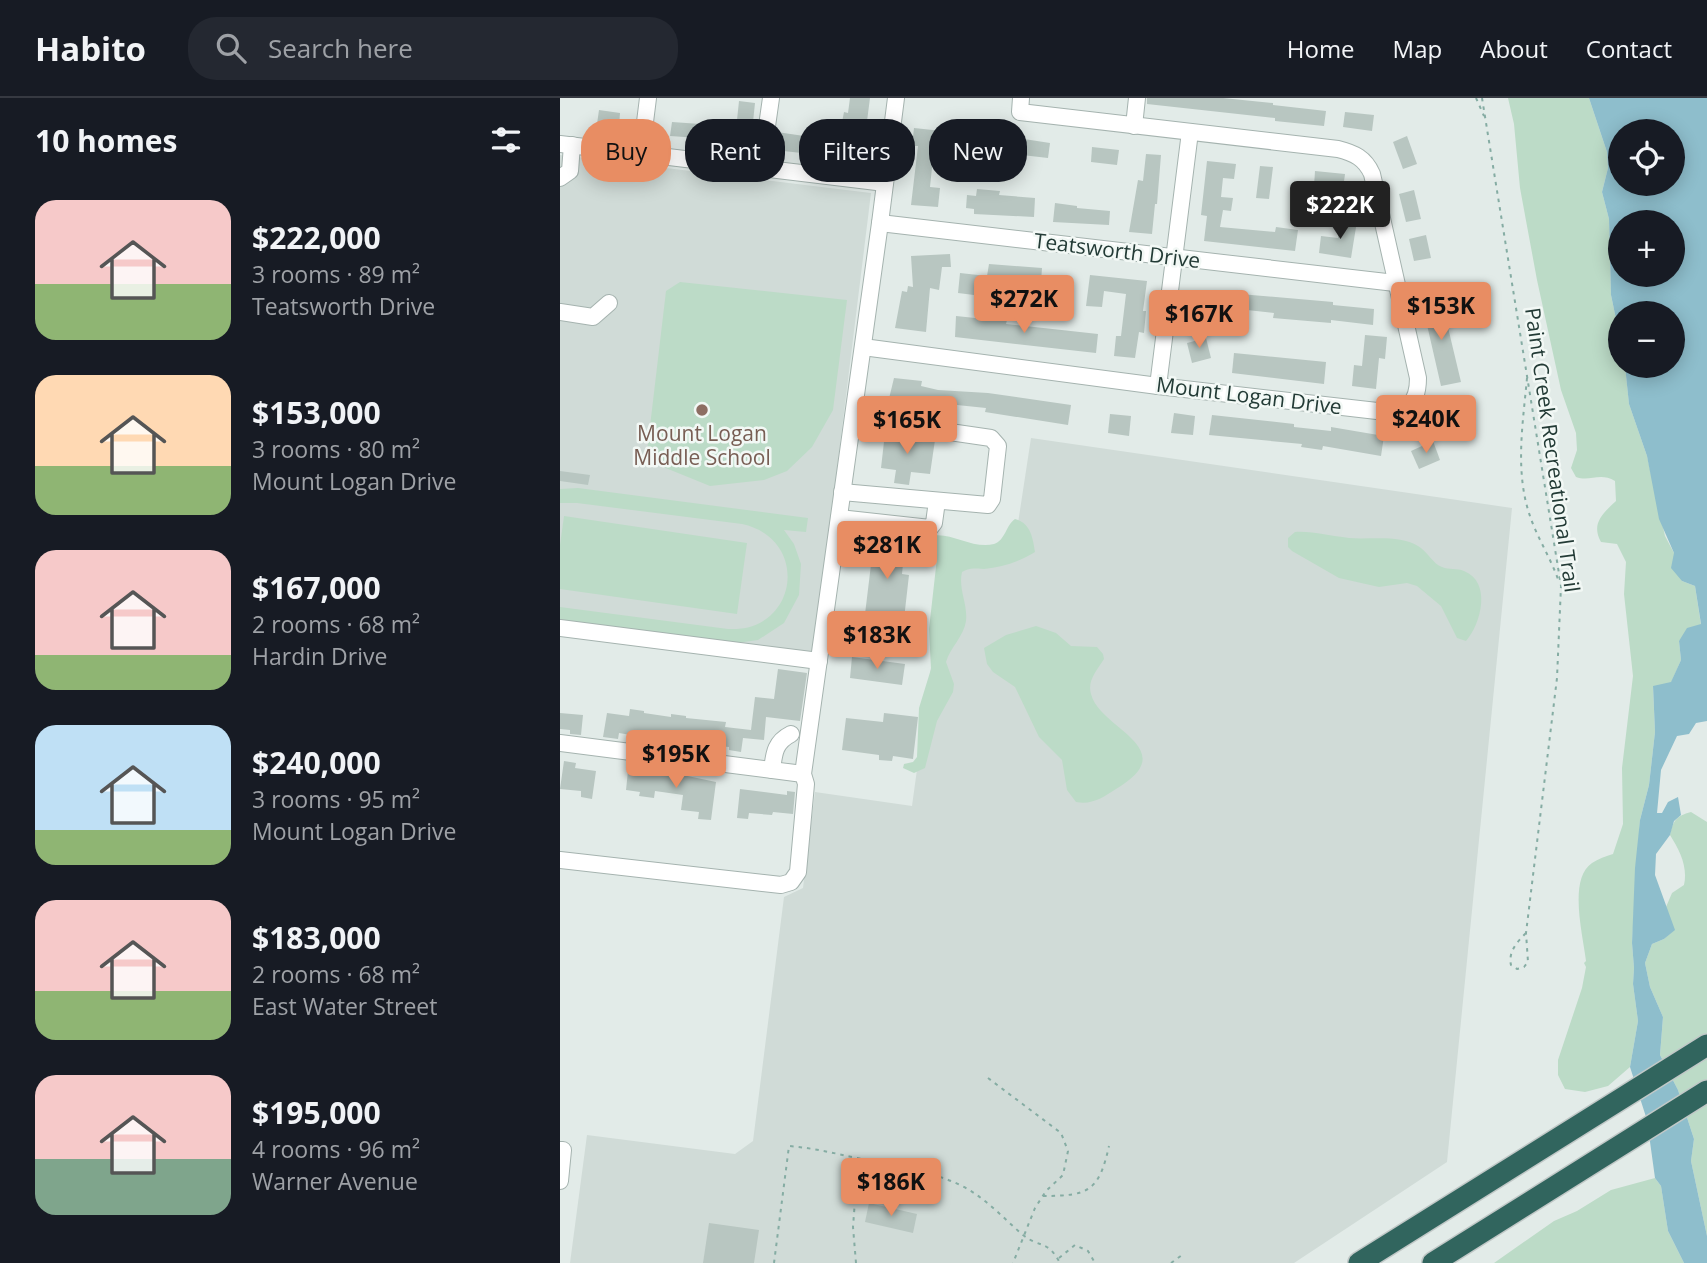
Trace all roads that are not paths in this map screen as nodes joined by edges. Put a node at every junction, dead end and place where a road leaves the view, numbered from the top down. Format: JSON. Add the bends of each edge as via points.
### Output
{"nodes":[{"id":1,"x":648,"y":98,"type":"edge"},
{"id":2,"x":771,"y":98,"type":"edge"},
{"id":3,"x":896,"y":98,"type":"edge"},
{"id":4,"x":1137,"y":98,"type":"edge"},
{"id":5,"x":1020,"y":105,"type":"edge"},
{"id":6,"x":645,"y":119,"type":"edge"},
{"id":7,"x":768,"y":119,"type":"edge"},
{"id":8,"x":1134,"y":126,"type":"junction"},
{"id":9,"x":1190,"y":132,"type":"junction"},
{"id":10,"x":566,"y":145,"type":"edge"},
{"id":11,"x":785,"y":171,"type":"edge"},
{"id":12,"x":560,"y":178,"type":"edge"},
{"id":13,"x":885,"y":183,"type":"junction"},
{"id":14,"x":880,"y":223,"type":"junction"},
{"id":15,"x":1175,"y":257,"type":"junction"},
{"id":16,"x":1395,"y":283,"type":"junction"},
{"id":17,"x":609,"y":303,"type":"dead end"},
{"id":18,"x":560,"y":313,"type":"edge"},
{"id":19,"x":863,"y":347,"type":"junction"},
{"id":20,"x":1158,"y":386,"type":"junction"},
{"id":21,"x":854,"y":418,"type":"junction"},
{"id":22,"x":842,"y":492,"type":"junction"},
{"id":23,"x":937,"y":500,"type":"junction"},
{"id":24,"x":839,"y":518,"type":"junction"},
{"id":25,"x":560,"y":628,"type":"edge"},
{"id":26,"x":819,"y":661,"type":"junction"},
{"id":27,"x":791,"y":734,"type":"dead end"},
{"id":28,"x":560,"y":743,"type":"edge"},
{"id":29,"x":772,"y":770,"type":"junction"},
{"id":30,"x":803,"y":774,"type":"junction"},
{"id":31,"x":560,"y":860,"type":"edge"},
{"id":32,"x":1707,"y":1045,"type":"edge"},
{"id":33,"x":1707,"y":1091,"type":"edge"},
{"id":34,"x":560,"y":1150,"type":"edge"},
{"id":35,"x":560,"y":1181,"type":"edge"},
{"id":36,"x":1359,"y":1263,"type":"edge"},
{"id":37,"x":1433,"y":1263,"type":"edge"}],
"edges":[{"from":1,"to":6,"type":"street"},
{"from":2,"to":7,"type":"street"},
{"from":3,"to":13,"type":"street"},
{"from":4,"to":8,"type":"street"},
{"from":5,"to":8,"type":"street","name":"Mount Logan Drive"},
{"from":8,"to":9,"type":"street","name":"Mount Logan Drive"},
{"from":9,"to":15,"type":"street"},
{"from":9,"to":16,"type":"street","name":"Mount Logan Drive","via":[[1338,149],[1359,157],[1372,174]]},
{"from":10,"to":12,"type":"street","via":[[570,172]]},
{"from":11,"to":13,"type":"street"},
{"from":13,"to":14,"type":"street"},
{"from":14,"to":15,"type":"street","name":"Teatsworth Drive"},
{"from":14,"to":19,"type":"street"},
{"from":15,"to":16,"type":"street","name":"Teatsworth Drive"},
{"from":15,"to":20,"type":"street"},
{"from":16,"to":20,"type":"street","name":"Mount Logan Drive","via":[[1419,378],[1416,399],[1400,411]]},
{"from":17,"to":18,"type":"street","via":[[593,317]]},
{"from":19,"to":20,"type":"street","name":"Mount Logan Drive"},
{"from":19,"to":21,"type":"street"},
{"from":21,"to":22,"type":"street"},
{"from":21,"to":23,"type":"street","via":[[991,438],[998,446],[988,505]]},
{"from":22,"to":23,"type":"street"},
{"from":22,"to":24,"type":"street"},
{"from":23,"to":24,"type":"street","via":[[930,528]]},
{"from":24,"to":26,"type":"street"},
{"from":25,"to":26,"type":"street"},
{"from":26,"to":30,"type":"street"},
{"from":27,"to":29,"type":"street","via":[[776,745]]},
{"from":28,"to":29,"type":"street"},
{"from":29,"to":30,"type":"street"},
{"from":30,"to":31,"type":"street","via":[[806,784],[798,872],[791,882],[781,885]]},
{"from":32,"to":36,"type":"highway"},
{"from":33,"to":37,"type":"highway"},
{"from":34,"to":35,"type":"street"}]}
